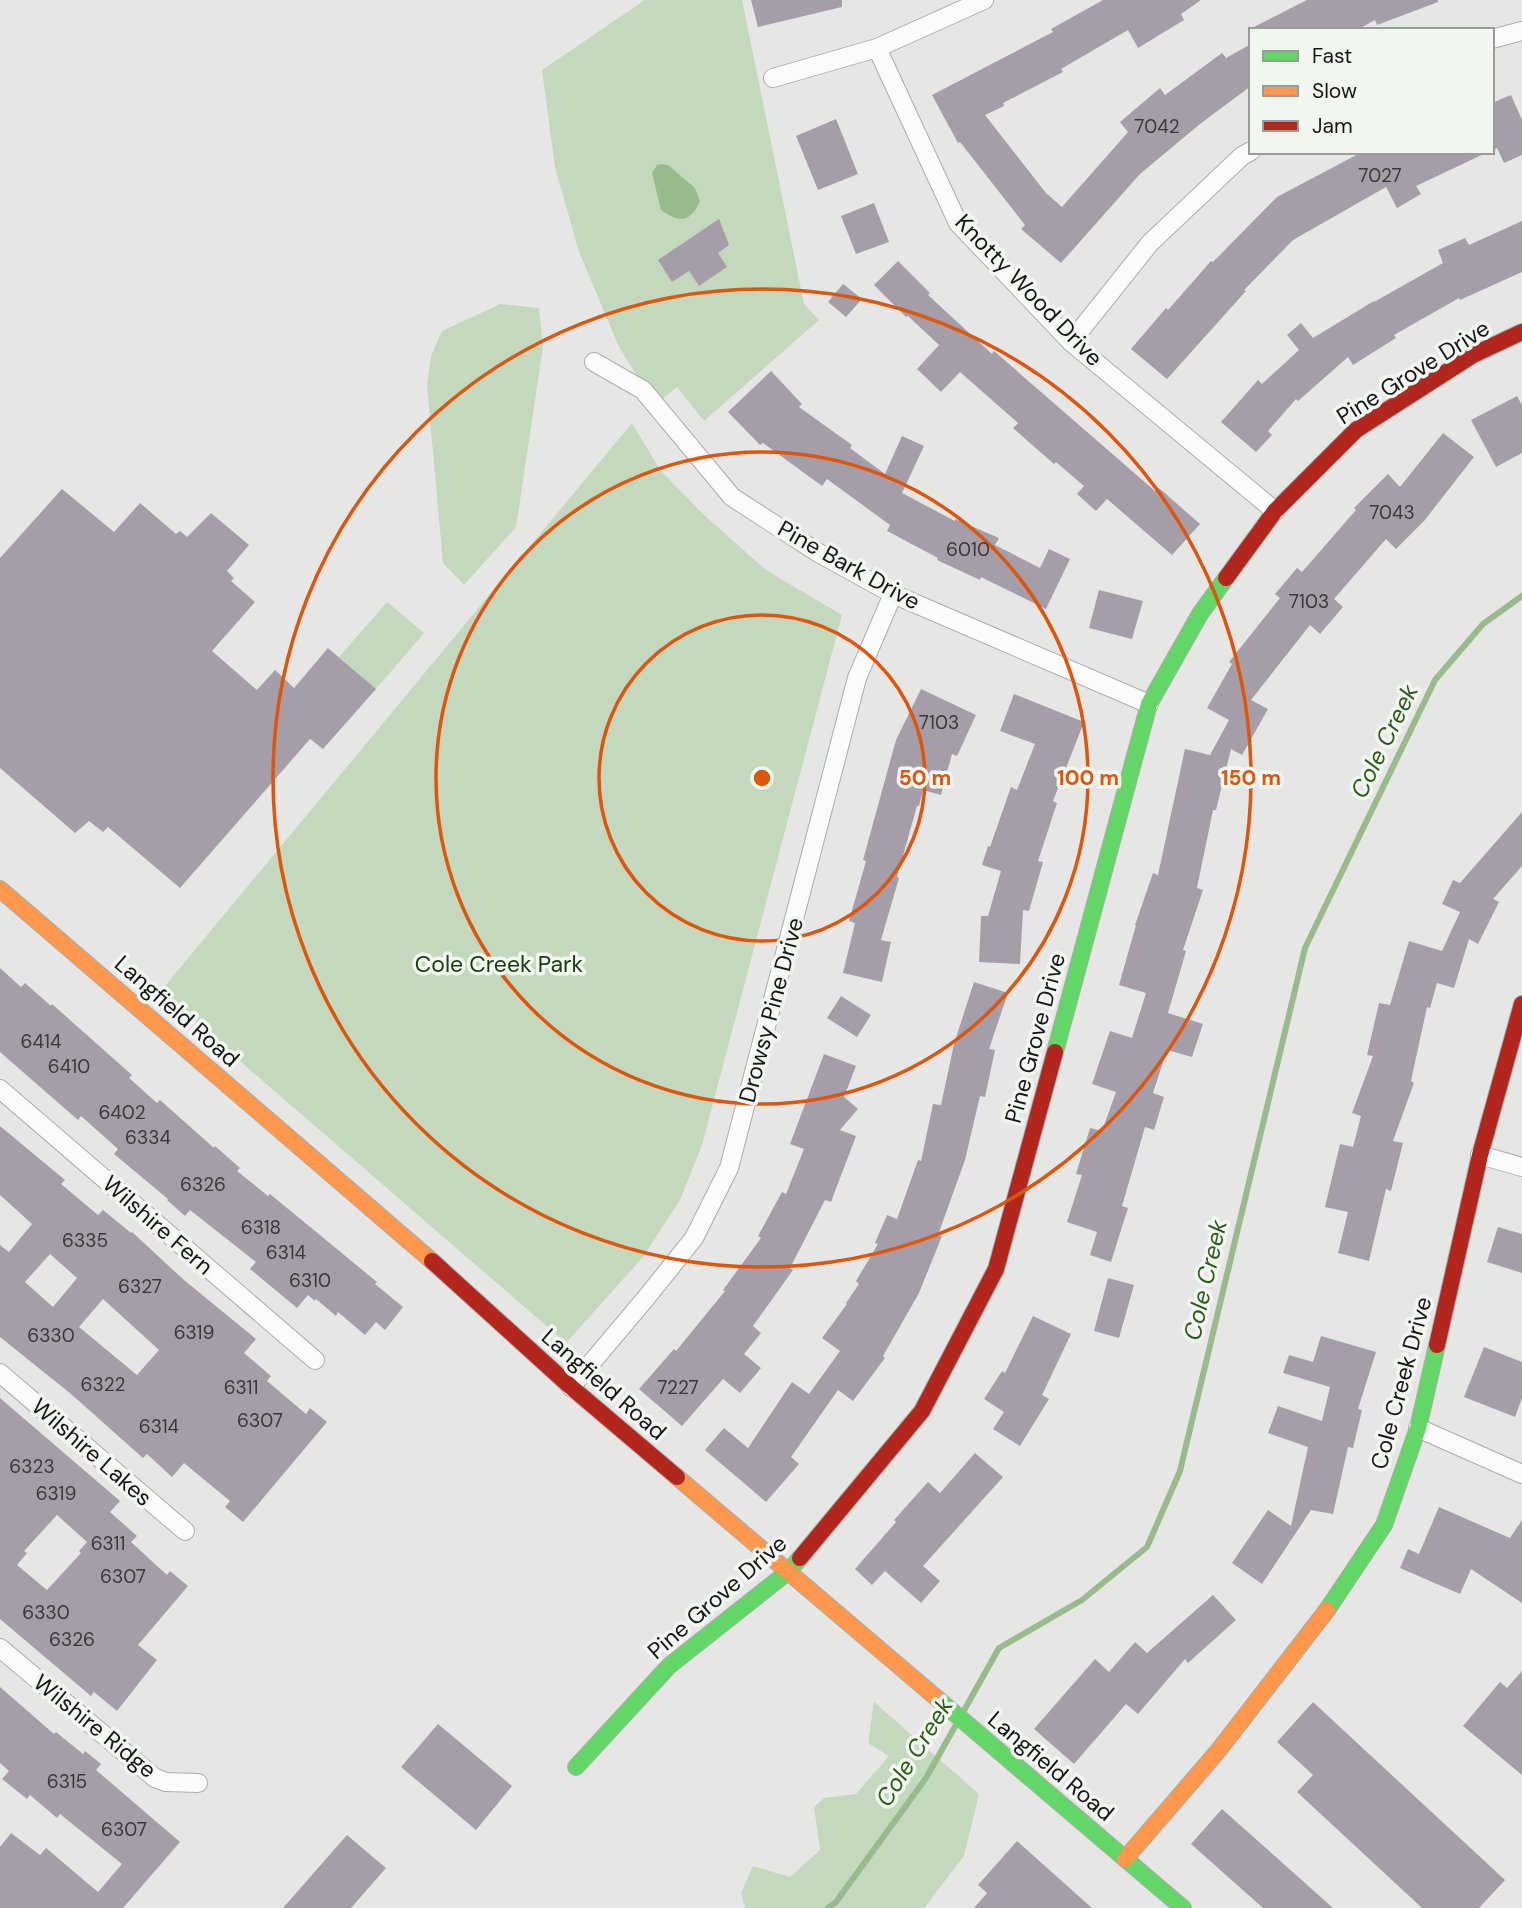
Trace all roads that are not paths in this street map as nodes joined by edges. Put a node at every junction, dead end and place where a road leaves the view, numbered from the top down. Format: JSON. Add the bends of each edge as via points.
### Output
{"nodes":[{"id":1,"x":984,"y":0,"type":"edge"},
{"id":2,"x":1522,"y":31,"type":"edge"},
{"id":3,"x":1494,"y":38,"type":"edge"},
{"id":4,"x":877,"y":48,"type":"junction"},
{"id":5,"x":773,"y":78,"type":"dead end"},
{"id":6,"x":1249,"y":152,"type":"edge"},
{"id":7,"x":1522,"y":332,"type":"edge"},
{"id":8,"x":1071,"y":342,"type":"junction"},
{"id":9,"x":594,"y":362,"type":"dead end"},
{"id":10,"x":1275,"y":511,"type":"junction"},
{"id":11,"x":893,"y":594,"type":"junction"},
{"id":12,"x":1149,"y":704,"type":"junction"},
{"id":13,"x":0,"y":889,"type":"edge"},
{"id":14,"x":1522,"y":1004,"type":"edge"},
{"id":15,"x":0,"y":1089,"type":"edge"},
{"id":16,"x":1480,"y":1155,"type":"junction"},
{"id":17,"x":1522,"y":1167,"type":"edge"},
{"id":18,"x":315,"y":1360,"type":"dead end"},
{"id":19,"x":0,"y":1373,"type":"edge"},
{"id":20,"x":571,"y":1387,"type":"junction"},
{"id":21,"x":1418,"y":1428,"type":"junction"},
{"id":22,"x":1522,"y":1474,"type":"edge"},
{"id":23,"x":185,"y":1531,"type":"dead end"},
{"id":24,"x":789,"y":1571,"type":"junction"},
{"id":25,"x":0,"y":1648,"type":"edge"},
{"id":26,"x":576,"y":1767,"type":"dead end"},
{"id":27,"x":198,"y":1783,"type":"dead end"},
{"id":28,"x":1125,"y":1859,"type":"junction"},
{"id":29,"x":1183,"y":1908,"type":"edge"}],
"edges":[{"from":1,"to":4,"type":"street"},
{"from":2,"to":3,"type":"street"},
{"from":4,"to":5,"type":"street"},
{"from":4,"to":8,"type":"street","name":"Knotty Wood Drive","via":[[958,223]]},
{"from":6,"to":8,"type":"street","via":[[1150,243]]},
{"from":7,"to":10,"type":"street","name":"Pine Grove Drive","via":[[1473,355],[1356,430]]},
{"from":8,"to":10,"type":"street","name":"Knotty Wood Drive"},
{"from":9,"to":11,"type":"street","name":"Pine Bark Drive","via":[[643,390],[732,497]]},
{"from":10,"to":12,"type":"street","name":"Pine Grove Drive","via":[[1200,614]]},
{"from":11,"to":12,"type":"street","name":"Pine Bark Drive"},
{"from":11,"to":20,"type":"street","name":"Drowsy Pine Drive","via":[[858,677],[729,1168],[694,1238]]},
{"from":12,"to":24,"type":"street","name":"Pine Grove Drive","via":[[996,1269],[922,1411]]},
{"from":13,"to":20,"type":"street","name":"Langfield Road","via":[[415,1246]]},
{"from":14,"to":16,"type":"street","name":"Cole Creek Drive"},
{"from":15,"to":18,"type":"street","name":"Wilshire Fern"},
{"from":16,"to":17,"type":"street"},
{"from":16,"to":21,"type":"street","name":"Cole Creek Drive"},
{"from":19,"to":23,"type":"street","name":"Wilshire Lakes"},
{"from":20,"to":24,"type":"street","name":"Langfield Road"},
{"from":21,"to":22,"type":"street"},
{"from":21,"to":28,"type":"street","name":"Cole Creek Drive","via":[[1384,1525],[1315,1626],[1218,1751]]},
{"from":24,"to":26,"type":"street","name":"Pine Grove Drive","via":[[669,1666]]},
{"from":24,"to":28,"type":"street","name":"Langfield Road"},
{"from":25,"to":27,"type":"street","name":"Wilshire Ridge","via":[[155,1777]]},
{"from":28,"to":29,"type":"street","name":"Langfield Road"}]}
